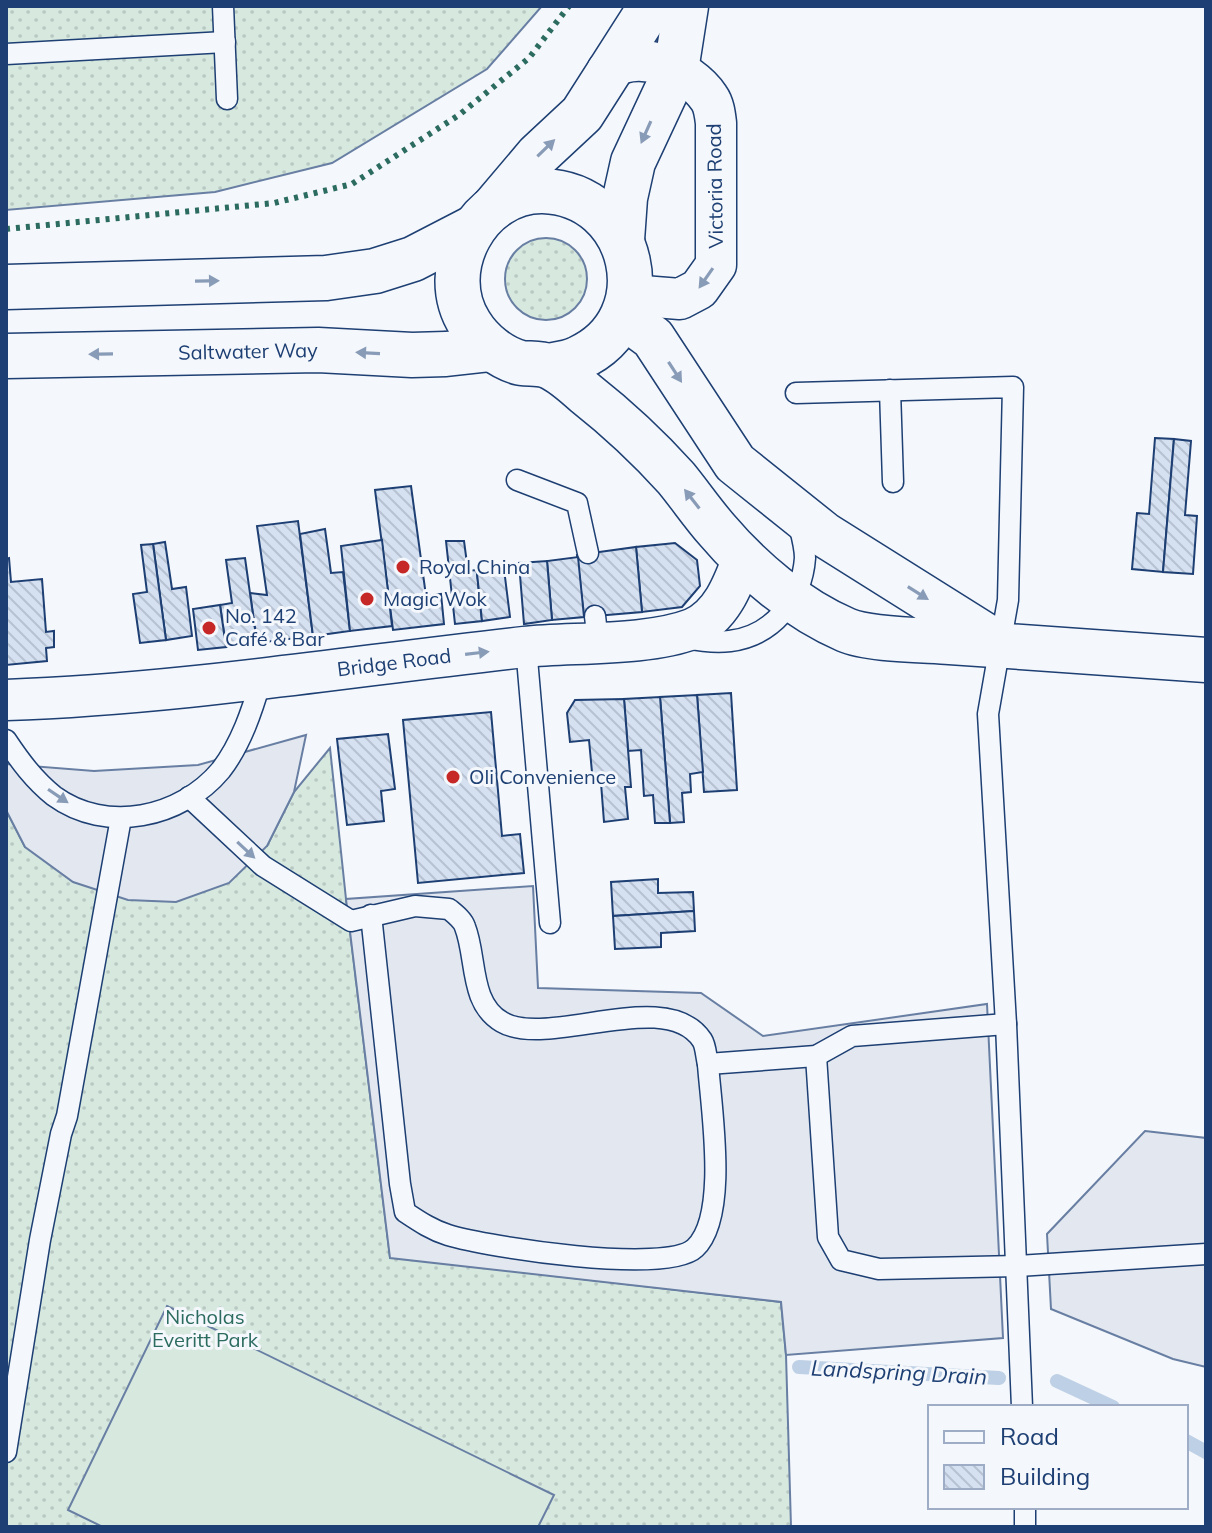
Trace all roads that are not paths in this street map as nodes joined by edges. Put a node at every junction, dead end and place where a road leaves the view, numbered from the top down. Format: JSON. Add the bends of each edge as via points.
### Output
{"nodes":[{"id":1,"x":223,"y":6,"type":"edge"},
{"id":2,"x":651,"y":6,"type":"edge"},
{"id":3,"x":686,"y":6,"type":"edge"},
{"id":4,"x":225,"y":42,"type":"junction"},
{"id":5,"x":6,"y":54,"type":"edge"},
{"id":6,"x":676,"y":70,"type":"junction"},
{"id":7,"x":607,"y":71,"type":"junction"},
{"id":8,"x":227,"y":99,"type":"dead end"},
{"id":9,"x":484,"y":217,"type":"junction"},
{"id":10,"x":622,"y":240,"type":"junction"},
{"id":11,"x":6,"y":287,"type":"edge"},
{"id":12,"x":626,"y":305,"type":"junction"},
{"id":13,"x":491,"y":349,"type":"junction"},
{"id":14,"x":6,"y":356,"type":"edge"},
{"id":15,"x":547,"y":366,"type":"junction"},
{"id":16,"x":890,"y":390,"type":"junction"},
{"id":17,"x":796,"y":393,"type":"dead end"},
{"id":18,"x":517,"y":480,"type":"dead end"},
{"id":19,"x":893,"y":482,"type":"dead end"},
{"id":20,"x":795,"y":513,"type":"junction"},
{"id":21,"x":588,"y":553,"type":"dead end"},
{"id":22,"x":743,"y":558,"type":"junction"},
{"id":23,"x":792,"y":600,"type":"junction"},
{"id":24,"x":668,"y":636,"type":"junction"},
{"id":25,"x":1001,"y":645,"type":"junction"},
{"id":26,"x":526,"y":647,"type":"junction"},
{"id":27,"x":1206,"y":660,"type":"edge"},
{"id":28,"x":261,"y":680,"type":"junction"},
{"id":29,"x":6,"y":700,"type":"edge"},
{"id":30,"x":6,"y":740,"type":"edge"},
{"id":31,"x":189,"y":797,"type":"junction"},
{"id":32,"x":121,"y":818,"type":"junction"},
{"id":33,"x":371,"y":915,"type":"junction"},
{"id":34,"x":550,"y":923,"type":"dead end"},
{"id":35,"x":1006,"y":1024,"type":"junction"},
{"id":36,"x":816,"y":1056,"type":"junction"},
{"id":37,"x":708,"y":1064,"type":"junction"},
{"id":38,"x":1206,"y":1254,"type":"edge"},
{"id":39,"x":1018,"y":1266,"type":"junction"},
{"id":40,"x":1022,"y":1405,"type":"edge"},
{"id":41,"x":6,"y":1452,"type":"edge"}],
"edges":[{"from":1,"to":4,"type":"lane"},
{"from":2,"to":7,"type":"main road"},
{"from":3,"to":6,"type":"main road"},
{"from":4,"to":5,"type":"lane"},
{"from":4,"to":8,"type":"lane"},
{"from":6,"to":7,"type":"street","name":"Victoria Road","via":[[632,60]]},
{"from":6,"to":10,"type":"main road","one_way":true,"via":[[633,162]]},
{"from":6,"to":12,"type":"street","name":"Victoria Road","one_way":true,"via":[[711,101],[716,123],[716,265],[699,289],[680,299]]},
{"from":9,"to":7,"type":"main road","one_way":true,"via":[[582,114]]},
{"from":9,"to":10,"type":"main road","via":[[516,196],[566,194],[608,219]]},
{"from":11,"to":9,"type":"main road","one_way":true,"via":[[326,278],[375,271],[413,259]]},
{"from":9,"to":13,"type":"main road","via":[[459,258],[458,292],[469,324]]},
{"from":10,"to":12,"type":"main road","via":[[630,267]]},
{"from":12,"to":15,"type":"main road","via":[[604,342],[578,359]]},
{"from":12,"to":20,"type":"main road","one_way":true,"via":[[735,463]]},
{"from":13,"to":14,"type":"main road","name":"Saltwater Way","one_way":true,"via":[[412,355],[318,350]]},
{"from":13,"to":15,"type":"main road","via":[[518,362]]},
{"from":22,"to":15,"type":"main road","one_way":true,"via":[[633,433]]},
{"from":16,"to":17,"type":"lane"},
{"from":16,"to":19,"type":"lane"},
{"from":16,"to":25,"type":"lane","via":[[1013,387],[1008,600]]},
{"from":18,"to":21,"type":"lane","via":[[577,503]]},
{"from":20,"to":23,"type":"lane","via":[[805,557]]},
{"from":20,"to":25,"type":"main road","one_way":true},
{"from":22,"to":23,"type":"main road"},
{"from":22,"to":24,"type":"street","name":"Bridge Road","via":[[734,583],[710,617]]},
{"from":23,"to":24,"type":"lane","via":[[767,629],[733,641]]},
{"from":23,"to":25,"type":"main road","via":[[850,632]]},
{"from":24,"to":26,"type":"street","name":"Bridge Road","via":[[596,629]]},
{"from":25,"to":27,"type":"main road"},
{"from":25,"to":35,"type":"lane","via":[[988,714]]},
{"from":28,"to":26,"type":"street","name":"Bridge Road","one_way":true},
{"from":26,"to":34,"type":"lane"},
{"from":28,"to":29,"type":"street","name":"Bridge Road"},
{"from":28,"to":31,"type":"lane","via":[[250,717],[221,769]]},
{"from":30,"to":32,"type":"lane","one_way":true,"via":[[25,769],[55,796],[78,809]]},
{"from":31,"to":32,"type":"lane","via":[[168,808]]},
{"from":31,"to":33,"type":"lane","one_way":true,"via":[[263,866],[351,921]]},
{"from":32,"to":41,"type":"lane","via":[[40,1240]]},
{"from":33,"to":37,"type":"lane","via":[[415,906],[449,909],[465,925],[479,993],[503,1023],[533,1029],[662,1018],[687,1026],[703,1041]]},
{"from":33,"to":37,"type":"lane","via":[[400,1184],[405,1212],[426,1227],[510,1248],[567,1255],[677,1258],[695,1248],[711,1218],[716,1186]]},
{"from":35,"to":36,"type":"lane","via":[[852,1036]]},
{"from":35,"to":39,"type":"lane"},
{"from":36,"to":37,"type":"lane"},
{"from":36,"to":39,"type":"lane","via":[[828,1237],[841,1260],[879,1269]]},
{"from":38,"to":39,"type":"lane"},
{"from":39,"to":40,"type":"lane"}]}
